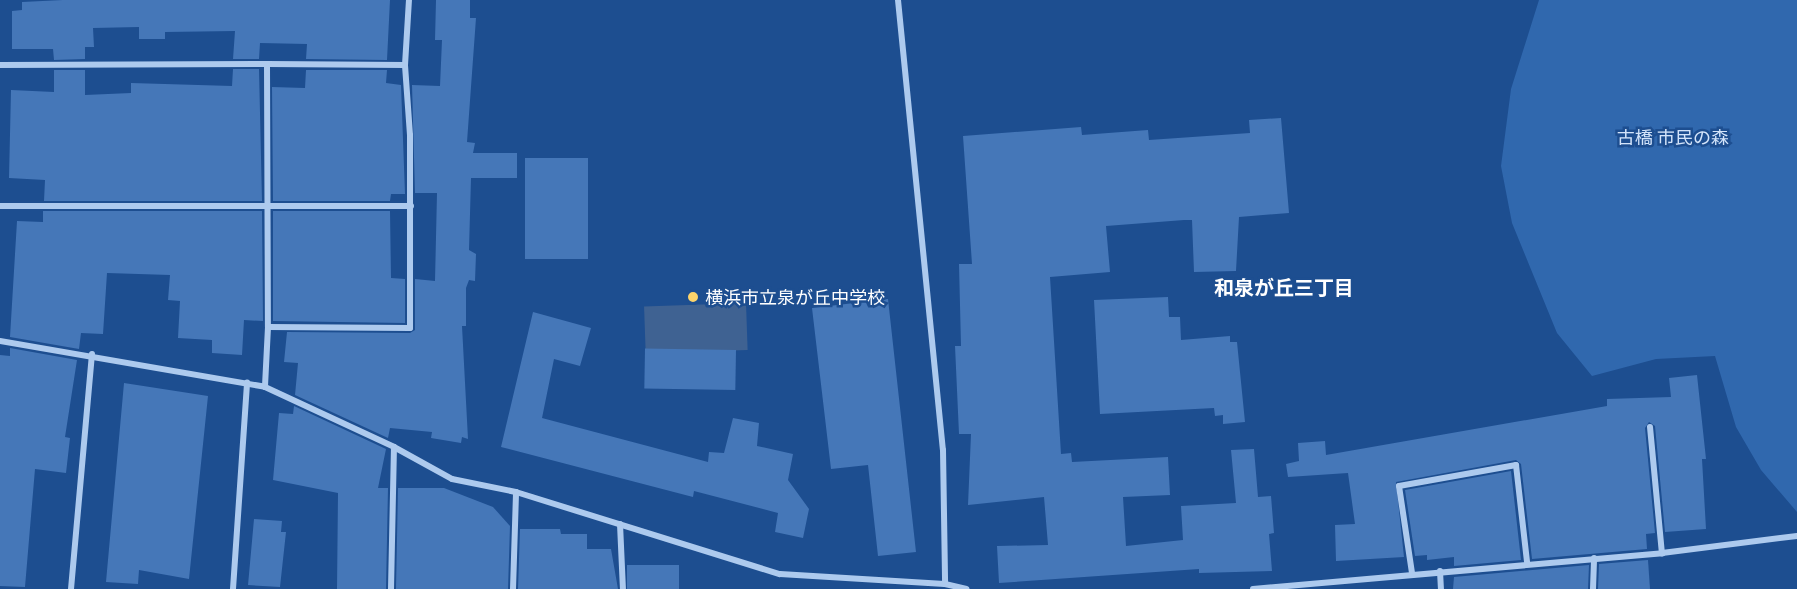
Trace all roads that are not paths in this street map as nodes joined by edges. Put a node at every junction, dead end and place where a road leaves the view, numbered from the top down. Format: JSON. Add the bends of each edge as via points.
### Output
{"nodes":[{"id":1,"x":409,"y":0,"type":"edge"},
{"id":2,"x":898,"y":0,"type":"edge"},
{"id":3,"x":267,"y":64,"type":"junction"},
{"id":4,"x":0,"y":65,"type":"edge"},
{"id":5,"x":405,"y":65,"type":"junction"},
{"id":6,"x":0,"y":206,"type":"edge"},
{"id":7,"x":265,"y":206,"type":"junction"},
{"id":8,"x":411,"y":206,"type":"junction"},
{"id":9,"x":268,"y":327,"type":"junction"},
{"id":10,"x":0,"y":341,"type":"edge"},
{"id":11,"x":92,"y":354,"type":"junction"},
{"id":12,"x":247,"y":382,"type":"junction"},
{"id":13,"x":265,"y":387,"type":"junction"},
{"id":14,"x":1650,"y":427,"type":"dead end"},
{"id":15,"x":394,"y":447,"type":"junction"},
{"id":16,"x":516,"y":492,"type":"junction"},
{"id":17,"x":620,"y":524,"type":"junction"},
{"id":18,"x":1797,"y":536,"type":"edge"},
{"id":19,"x":1662,"y":553,"type":"junction"},
{"id":20,"x":1594,"y":558,"type":"junction"},
{"id":21,"x":1527,"y":562,"type":"junction"},
{"id":22,"x":1440,"y":571,"type":"junction"},
{"id":23,"x":1412,"y":573,"type":"junction"},
{"id":24,"x":1341,"y":581,"type":"junction"},
{"id":25,"x":945,"y":584,"type":"junction"},
{"id":26,"x":71,"y":589,"type":"edge"},
{"id":27,"x":233,"y":589,"type":"edge"},
{"id":28,"x":392,"y":589,"type":"edge"},
{"id":29,"x":513,"y":589,"type":"edge"},
{"id":30,"x":623,"y":589,"type":"edge"},
{"id":31,"x":966,"y":589,"type":"edge"},
{"id":32,"x":1254,"y":589,"type":"edge"},
{"id":33,"x":1342,"y":589,"type":"edge"},
{"id":34,"x":1441,"y":589,"type":"edge"},
{"id":35,"x":1593,"y":589,"type":"edge"}],
"edges":[{"from":1,"to":5,"type":"street"},
{"from":2,"to":25,"type":"street","via":[[942,438]]},
{"from":3,"to":4,"type":"street"},
{"from":3,"to":5,"type":"street"},
{"from":3,"to":7,"type":"street"},
{"from":5,"to":8,"type":"street","via":[[409,86]]},
{"from":6,"to":7,"type":"street"},
{"from":7,"to":8,"type":"street"},
{"from":7,"to":9,"type":"street"},
{"from":8,"to":9,"type":"street","via":[[410,328]]},
{"from":9,"to":13,"type":"street"},
{"from":10,"to":11,"type":"street"},
{"from":11,"to":12,"type":"street"},
{"from":11,"to":26,"type":"street"},
{"from":12,"to":13,"type":"street"},
{"from":12,"to":27,"type":"street"},
{"from":13,"to":15,"type":"street"},
{"from":14,"to":19,"type":"street"},
{"from":15,"to":16,"type":"street","via":[[452,479]]},
{"from":15,"to":28,"type":"street"},
{"from":16,"to":17,"type":"street"},
{"from":16,"to":29,"type":"street"},
{"from":17,"to":25,"type":"street","via":[[780,574]]},
{"from":17,"to":30,"type":"street"},
{"from":18,"to":19,"type":"street"},
{"from":19,"to":20,"type":"street"},
{"from":20,"to":21,"type":"street"},
{"from":20,"to":35,"type":"street"},
{"from":21,"to":22,"type":"street"},
{"from":21,"to":23,"type":"street","via":[[1516,465],[1400,486]]},
{"from":22,"to":23,"type":"street"},
{"from":22,"to":34,"type":"street"},
{"from":23,"to":24,"type":"street"},
{"from":24,"to":32,"type":"street"},
{"from":24,"to":33,"type":"street"},
{"from":25,"to":31,"type":"street"}]}
